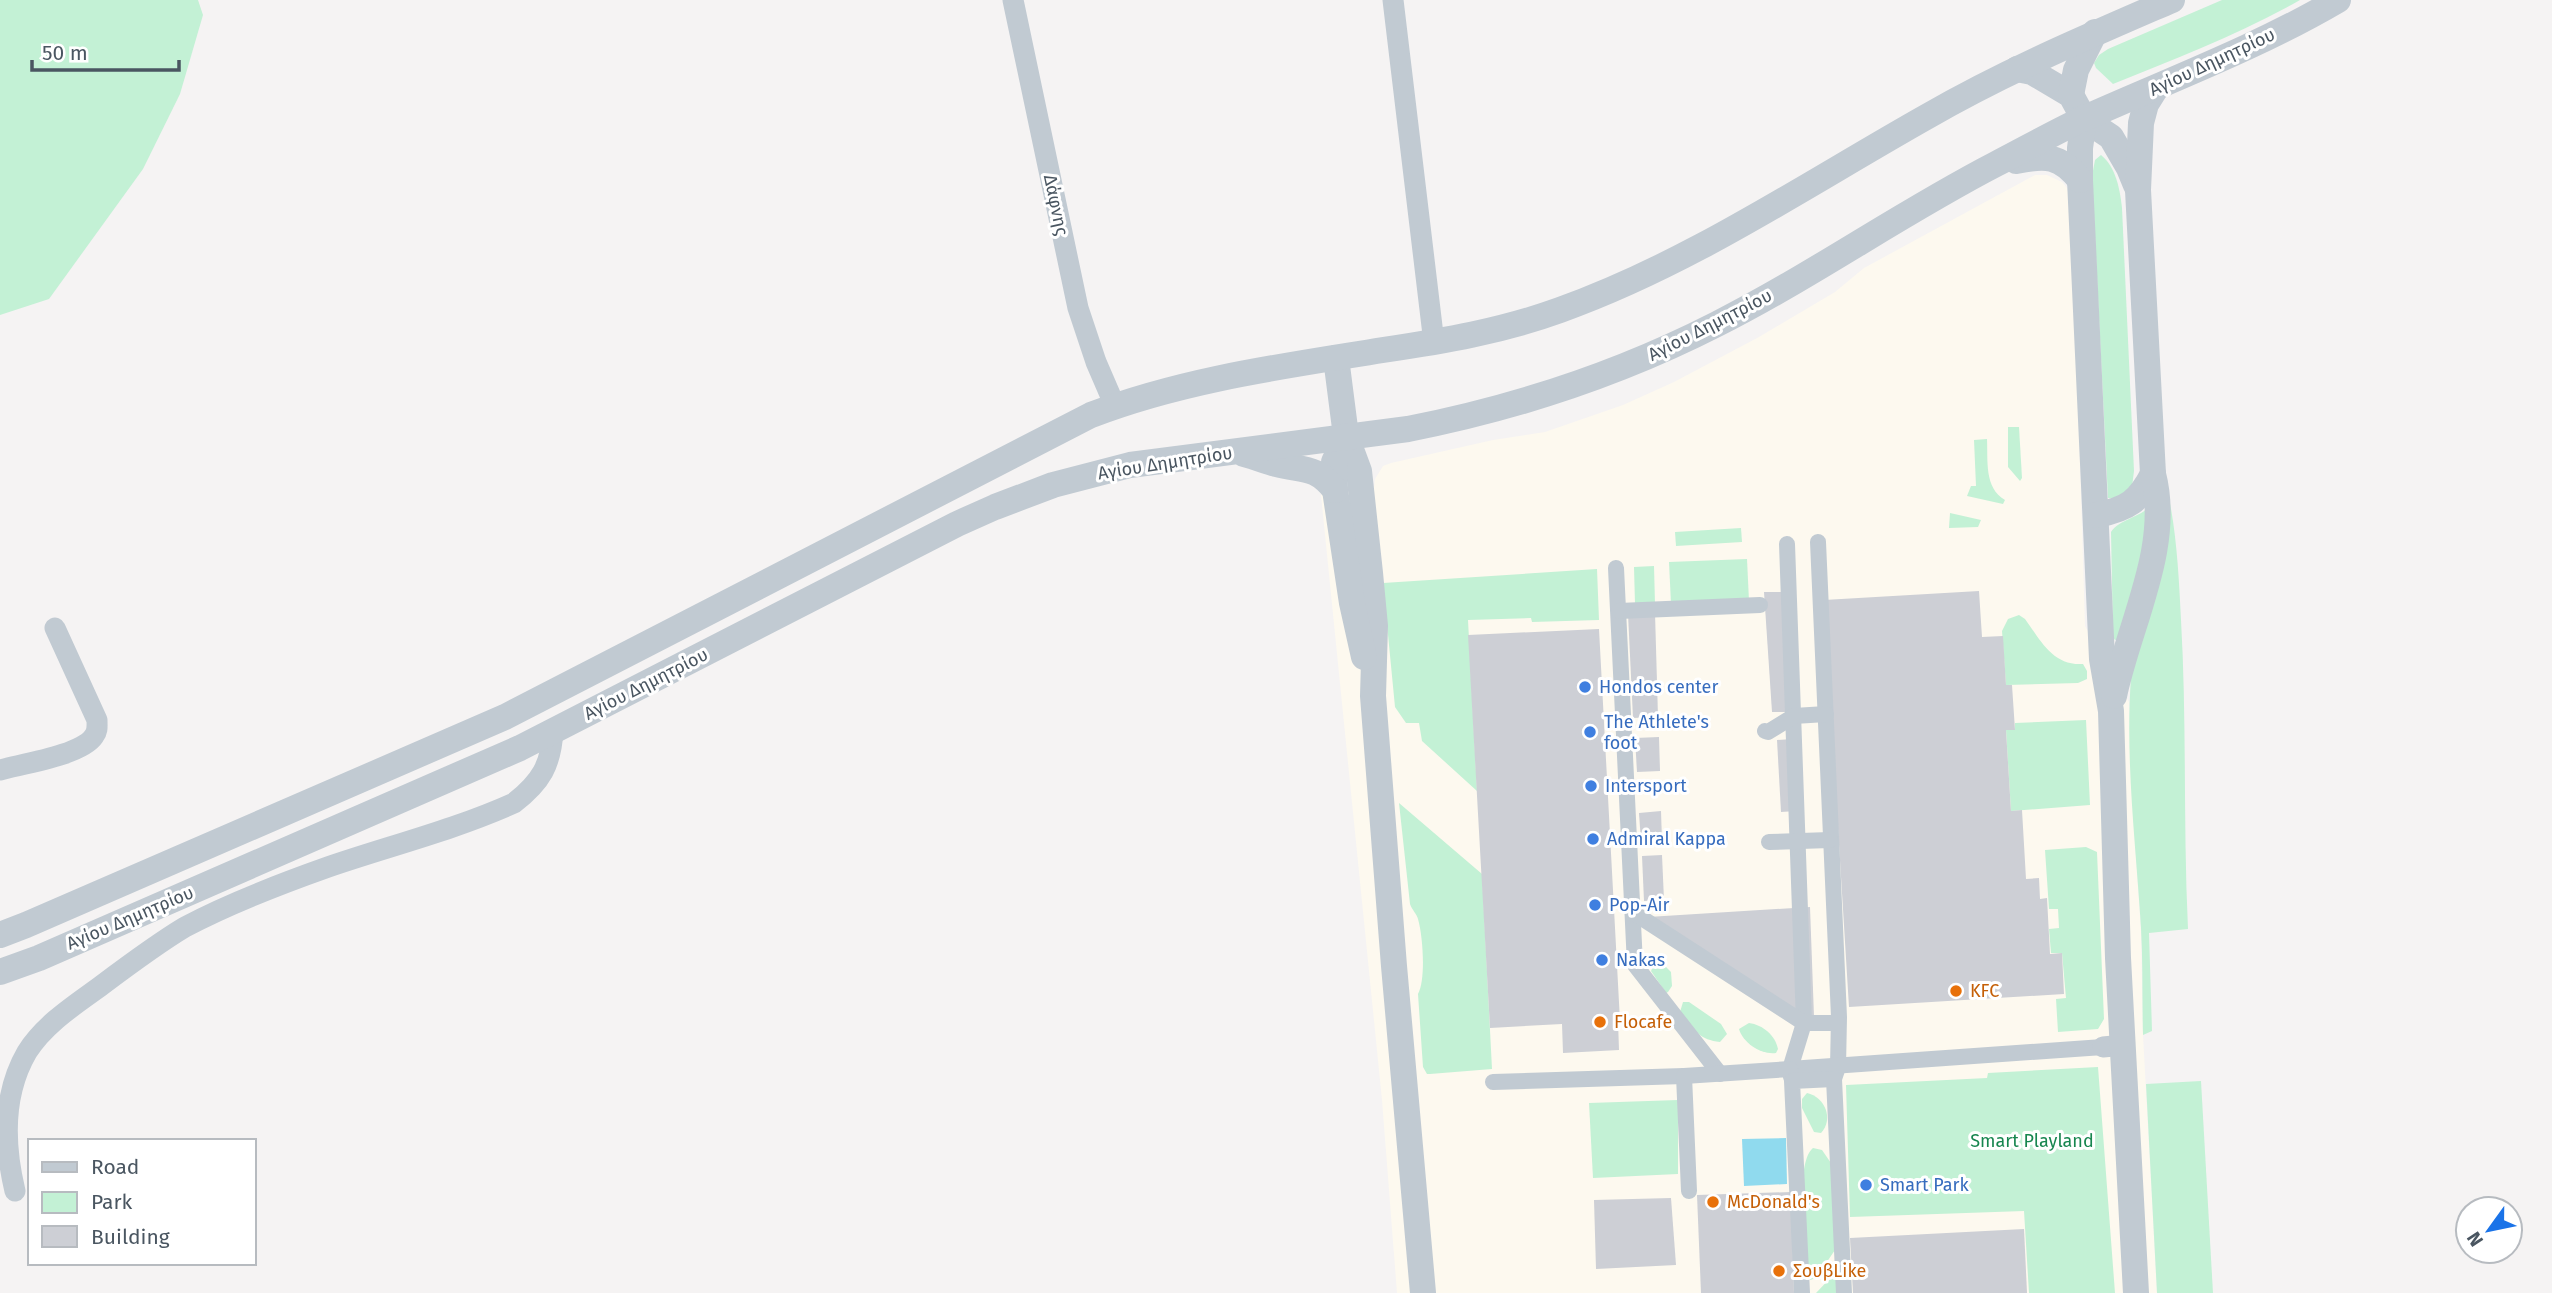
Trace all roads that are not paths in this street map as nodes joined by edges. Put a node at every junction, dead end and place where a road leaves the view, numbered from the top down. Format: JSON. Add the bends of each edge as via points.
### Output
{"nodes":[{"id":1,"x":1013,"y":0,"type":"edge"},
{"id":2,"x":1393,"y":0,"type":"edge"},
{"id":3,"x":2172,"y":0,"type":"edge"},
{"id":4,"x":2339,"y":0,"type":"edge"},
{"id":5,"x":2095,"y":32,"type":"junction"},
{"id":6,"x":2017,"y":69,"type":"junction"},
{"id":7,"x":2157,"y":88,"type":"junction"},
{"id":8,"x":2071,"y":95,"type":"junction"},
{"id":9,"x":2084,"y":119,"type":"junction"},
{"id":10,"x":1993,"y":165,"type":"junction"},
{"id":11,"x":2080,"y":180,"type":"junction"},
{"id":12,"x":2137,"y":190,"type":"junction"},
{"id":13,"x":1434,"y":343,"type":"junction"},
{"id":14,"x":1336,"y":358,"type":"junction"},
{"id":15,"x":1115,"y":406,"type":"junction"},
{"id":16,"x":1346,"y":436,"type":"junction"},
{"id":17,"x":1236,"y":451,"type":"junction"},
{"id":18,"x":2153,"y":474,"type":"junction"},
{"id":19,"x":1335,"y":490,"type":"junction"},
{"id":20,"x":2097,"y":514,"type":"junction"},
{"id":21,"x":1818,"y":542,"type":"dead end"},
{"id":22,"x":1787,"y":544,"type":"dead end"},
{"id":23,"x":1616,"y":568,"type":"dead end"},
{"id":24,"x":1760,"y":605,"type":"dead end"},
{"id":25,"x":1619,"y":611,"type":"junction"},
{"id":26,"x":55,"y":628,"type":"dead end"},
{"id":27,"x":1373,"y":696,"type":"junction"},
{"id":28,"x":2111,"y":711,"type":"junction"},
{"id":29,"x":1826,"y":714,"type":"junction"},
{"id":30,"x":1794,"y":716,"type":"junction"},
{"id":31,"x":554,"y":731,"type":"junction"},
{"id":32,"x":1765,"y":732,"type":"dead end"},
{"id":33,"x":0,"y":770,"type":"edge"},
{"id":34,"x":1830,"y":840,"type":"junction"},
{"id":35,"x":1800,"y":841,"type":"junction"},
{"id":36,"x":1769,"y":842,"type":"dead end"},
{"id":37,"x":1634,"y":913,"type":"junction"},
{"id":38,"x":0,"y":934,"type":"edge"},
{"id":39,"x":0,"y":972,"type":"edge"},
{"id":40,"x":1804,"y":1023,"type":"junction"},
{"id":41,"x":1838,"y":1023,"type":"junction"},
{"id":42,"x":2113,"y":1046,"type":"junction"},
{"id":43,"x":1836,"y":1073,"type":"junction"},
{"id":44,"x":1720,"y":1074,"type":"junction"},
{"id":45,"x":1791,"y":1075,"type":"junction"},
{"id":46,"x":1684,"y":1076,"type":"junction"},
{"id":47,"x":1493,"y":1082,"type":"dead end"},
{"id":48,"x":15,"y":1191,"type":"dead end"},
{"id":49,"x":1689,"y":1191,"type":"dead end"},
{"id":50,"x":1423,"y":1293,"type":"edge"},
{"id":51,"x":1802,"y":1293,"type":"edge"},
{"id":52,"x":1844,"y":1293,"type":"edge"},
{"id":53,"x":2136,"y":1293,"type":"edge"}],
"edges":[{"from":1,"to":15,"type":"street","name":"Δάφνης","via":[[1078,308]]},
{"from":2,"to":13,"type":"street"},
{"from":3,"to":5,"type":"street","name":"Αγίου Δημητρίου"},
{"from":4,"to":7,"type":"street","name":"Αγίου Δημητρίου"},
{"from":5,"to":6,"type":"street","name":"Αγίου Δημητρίου"},
{"from":5,"to":8,"type":"street","via":[[2076,70]]},
{"from":6,"to":8,"type":"street","via":[[2032,72]]},
{"from":6,"to":13,"type":"street","name":"Αγίου Δημητρίου","via":[[1654,272],[1527,322]]},
{"from":7,"to":9,"type":"street","name":"Αγίου Δημητρίου"},
{"from":7,"to":12,"type":"street","via":[[2143,113]]},
{"from":8,"to":9,"type":"street"},
{"from":9,"to":10,"type":"street","name":"Αγίου Δημητρίου"},
{"from":9,"to":11,"type":"street"},
{"from":9,"to":12,"type":"street","via":[[2111,137]]},
{"from":10,"to":11,"type":"street","via":[[2046,157],[2066,165]]},
{"from":10,"to":16,"type":"street","name":"Αγίου Δημητρίου","via":[[1751,306],[1653,355],[1562,390],[1479,413],[1408,429]]},
{"from":11,"to":20,"type":"street"},
{"from":12,"to":18,"type":"street"},
{"from":13,"to":14,"type":"street","name":"Αγίου Δημητρίου"},
{"from":14,"to":15,"type":"street","name":"Αγίου Δημητρίου","via":[[1179,386]]},
{"from":14,"to":16,"type":"street"},
{"from":15,"to":38,"type":"street","name":"Αγίου Δημητρίου","via":[[1058,430],[505,717]]},
{"from":16,"to":17,"type":"street","name":"Αγίου Δημητρίου"},
{"from":16,"to":19,"type":"street","via":[[1334,463]]},
{"from":16,"to":27,"type":"street","via":[[1362,487],[1375,626]]},
{"from":17,"to":19,"type":"street","via":[[1306,469]]},
{"from":17,"to":31,"type":"street","name":"Αγίου Δημητρίου","via":[[1103,471],[995,507]]},
{"from":18,"to":20,"type":"street","via":[[2135,501]]},
{"from":18,"to":28,"type":"street","via":[[2159,497],[2156,543]]},
{"from":19,"to":27,"type":"street","via":[[1352,603]]},
{"from":20,"to":28,"type":"street","via":[[2102,659]]},
{"from":21,"to":29,"type":"street"},
{"from":22,"to":30,"type":"street"},
{"from":23,"to":25,"type":"street"},
{"from":24,"to":25,"type":"street"},
{"from":25,"to":37,"type":"street"},
{"from":26,"to":33,"type":"street","via":[[97,720],[97,731],[76,750]]},
{"from":27,"to":50,"type":"street"},
{"from":28,"to":42,"type":"street","via":[[2118,958]]},
{"from":29,"to":30,"type":"street"},
{"from":29,"to":34,"type":"street"},
{"from":30,"to":32,"type":"street"},
{"from":30,"to":35,"type":"street"},
{"from":31,"to":39,"type":"street","name":"Αγίου Δημητρίου"},
{"from":31,"to":48,"type":"street","via":[[546,769],[513,803],[326,868],[210,916],[121,970],[64,1013],[28,1052],[9,1103],[8,1163]]},
{"from":34,"to":35,"type":"street"},
{"from":34,"to":41,"type":"street"},
{"from":35,"to":36,"type":"street"},
{"from":35,"to":40,"type":"street"},
{"from":37,"to":40,"type":"street"},
{"from":37,"to":44,"type":"street","via":[[1635,965]]},
{"from":40,"to":41,"type":"street"},
{"from":40,"to":45,"type":"street"},
{"from":41,"to":43,"type":"street"},
{"from":42,"to":43,"type":"street"},
{"from":42,"to":53,"type":"street"},
{"from":43,"to":45,"type":"street"},
{"from":43,"to":52,"type":"street"},
{"from":44,"to":45,"type":"street"},
{"from":44,"to":46,"type":"street"},
{"from":45,"to":51,"type":"street"},
{"from":46,"to":47,"type":"street"},
{"from":46,"to":49,"type":"street"}]}
